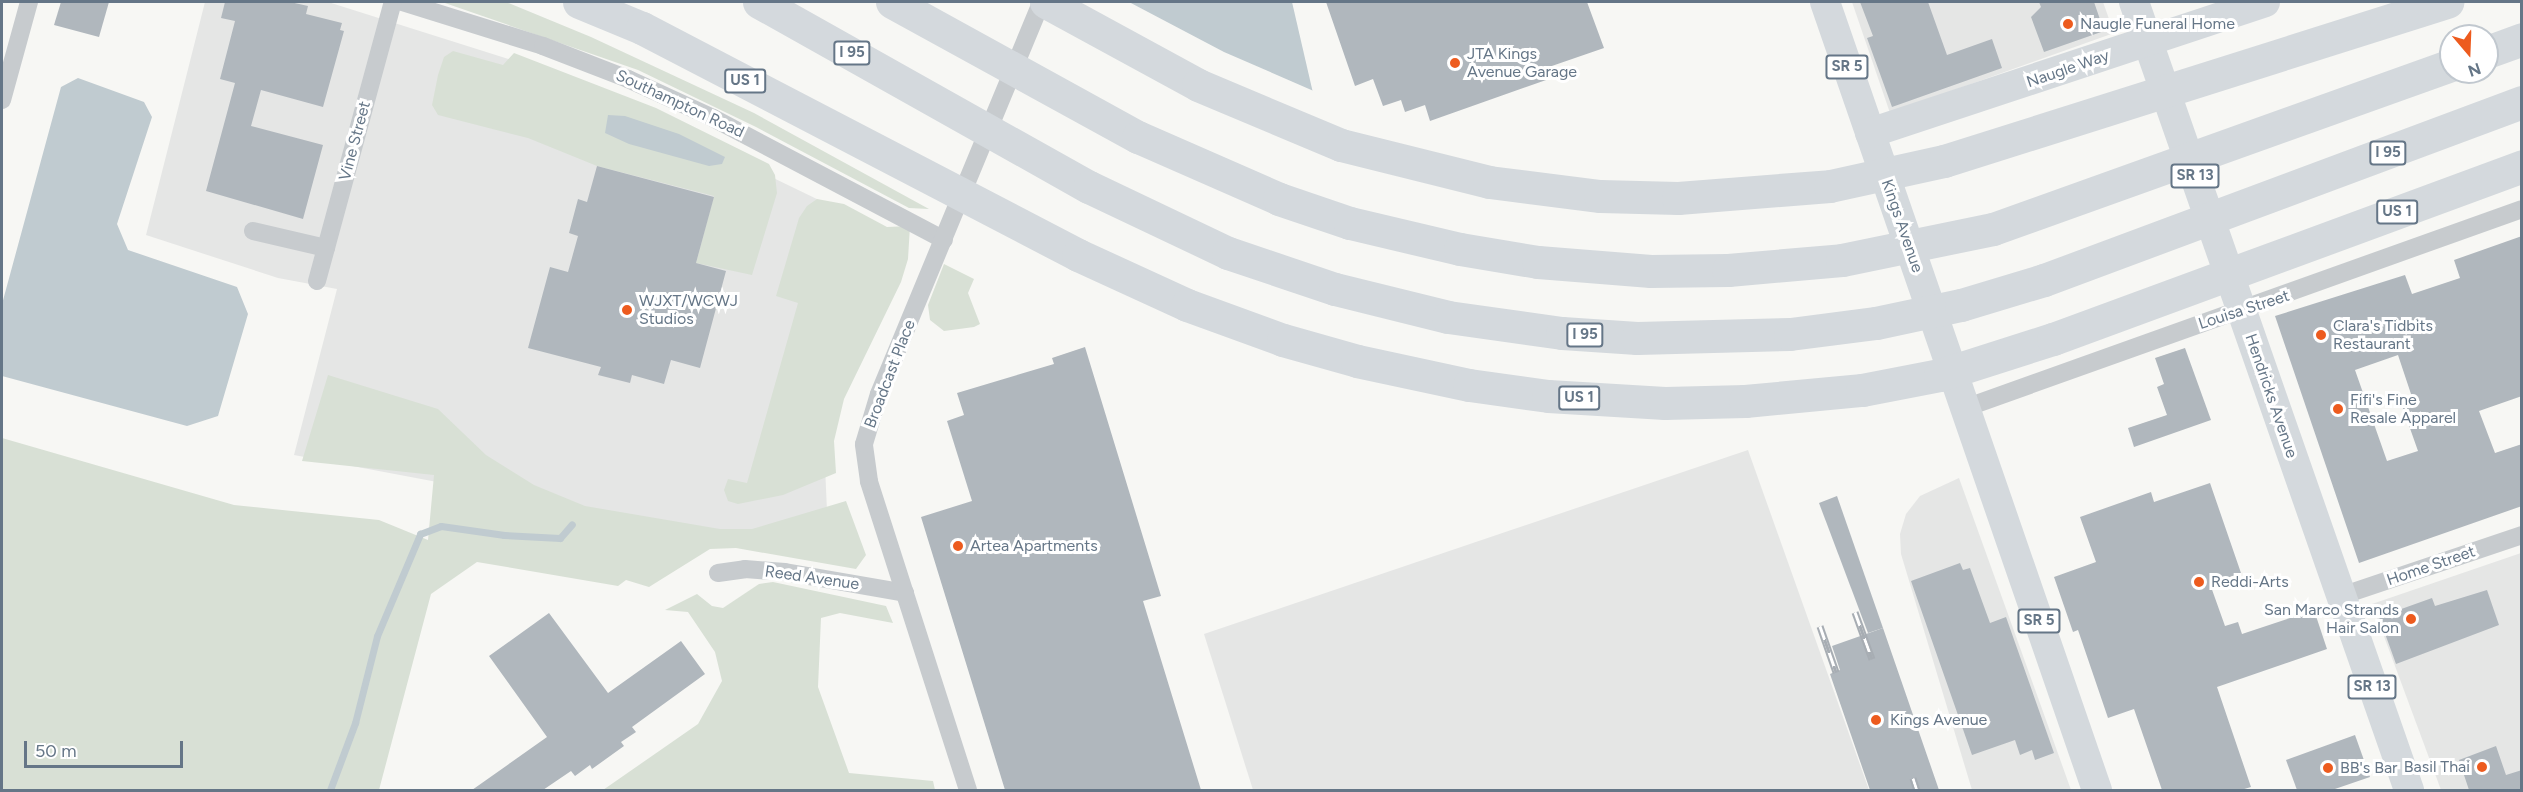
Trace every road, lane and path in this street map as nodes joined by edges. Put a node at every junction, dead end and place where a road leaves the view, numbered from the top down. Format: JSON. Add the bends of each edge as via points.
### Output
{"nodes":[{"id":1,"x":29,"y":2,"type":"edge"},
{"id":2,"x":393,"y":2,"type":"edge"},
{"id":3,"x":402,"y":2,"type":"edge"},
{"id":4,"x":579,"y":2,"type":"edge"},
{"id":5,"x":759,"y":2,"type":"edge"},
{"id":6,"x":892,"y":2,"type":"edge"},
{"id":7,"x":1041,"y":2,"type":"edge"},
{"id":8,"x":1046,"y":2,"type":"edge"},
{"id":9,"x":1825,"y":2,"type":"edge"},
{"id":10,"x":2134,"y":2,"type":"edge"},
{"id":11,"x":2265,"y":2,"type":"edge"},
{"id":12,"x":2386,"y":2,"type":"edge"},
{"id":13,"x":2394,"y":2,"type":"edge"},
{"id":14,"x":2446,"y":2,"type":"edge"},
{"id":15,"x":2346,"y":22,"type":"junction"},
{"id":16,"x":2522,"y":39,"type":"edge"},
{"id":17,"x":2148,"y":42,"type":"junction"},
{"id":18,"x":2499,"y":48,"type":"edge"},
{"id":19,"x":2439,"y":69,"type":"edge"},
{"id":20,"x":2218,"y":73,"type":"junction"},
{"id":21,"x":2,"y":100,"type":"edge"},
{"id":22,"x":2522,"y":102,"type":"edge"},
{"id":23,"x":1870,"y":133,"type":"junction"},
{"id":24,"x":2522,"y":166,"type":"edge"},
{"id":25,"x":2522,"y":209,"type":"edge"},
{"id":26,"x":253,"y":231,"type":"dead end"},
{"id":27,"x":944,"y":240,"type":"junction"},
{"id":28,"x":326,"y":248,"type":"junction"},
{"id":29,"x":317,"y":281,"type":"dead end"},
{"id":30,"x":2241,"y":310,"type":"junction"},
{"id":31,"x":1965,"y":408,"type":"junction"},
{"id":32,"x":2522,"y":535,"type":"edge"},
{"id":33,"x":718,"y":573,"type":"dead end"},
{"id":34,"x":905,"y":593,"type":"junction"},
{"id":35,"x":2341,"y":596,"type":"junction"},
{"id":36,"x":968,"y":790,"type":"edge"},
{"id":37,"x":2097,"y":790,"type":"edge"},
{"id":38,"x":2409,"y":790,"type":"edge"}],
"edges":[{"from":1,"to":21,"type":"street"},
{"from":2,"to":28,"type":"street","name":"Vine Street"},
{"from":3,"to":27,"type":"street","name":"Southampton Road","via":[[543,46],[628,79],[741,132]]},
{"from":4,"to":24,"type":"highway","number":"US 1","via":[[642,28],[1113,272],[1253,330],[1319,351],[1431,378],[1586,399],[1665,403],[1745,401],[1901,383],[2016,352]]},
{"from":5,"to":22,"type":"highway","number":"I 95","via":[[1124,206],[1228,253],[1407,308],[1562,333],[1637,338],[1746,337],[1907,317],[2044,280]]},
{"from":6,"to":19,"type":"highway","via":[[1165,150],[1290,203],[1433,244],[1594,268],[1728,270],[1880,254],[2028,218]]},
{"from":7,"to":27,"type":"street","name":"Broadcast Place"},
{"from":8,"to":20,"type":"highway","via":[[1198,85],[1341,145],[1460,176],[1600,196],[1718,197],[1869,179],[2015,141]]},
{"from":9,"to":23,"type":"main road","name":"Kings Avenue","number":"SR 5"},
{"from":10,"to":17,"type":"main road","name":"Hendricks Avenue","number":"SR 13"},
{"from":11,"to":17,"type":"main road","name":"Naugle Way"},
{"from":12,"to":15,"type":"highway"},
{"from":13,"to":15,"type":"highway"},
{"from":14,"to":20,"type":"highway"},
{"from":15,"to":20,"type":"highway"},
{"from":16,"to":18,"type":"highway"},
{"from":17,"to":23,"type":"main road","name":"Naugle Way"},
{"from":17,"to":30,"type":"main road","name":"Hendricks Avenue","number":"SR 13"},
{"from":23,"to":31,"type":"main road","name":"Kings Avenue","number":"SR 5"},
{"from":25,"to":30,"type":"street","name":"Louisa Street"},
{"from":26,"to":28,"type":"street"},
{"from":27,"to":34,"type":"street","name":"Broadcast Place","via":[[877,400],[864,444],[869,481]]},
{"from":28,"to":29,"type":"street","name":"Vine Street"},
{"from":30,"to":31,"type":"street","name":"Louisa Street"},
{"from":30,"to":35,"type":"main road","name":"Hendricks Avenue","number":"SR 13"},
{"from":31,"to":37,"type":"main road","name":"Kings Avenue","number":"SR 5"},
{"from":32,"to":35,"type":"street","name":"Home Street"},
{"from":33,"to":34,"type":"street","name":"Reed Avenue","via":[[746,569],[785,572]]},
{"from":34,"to":36,"type":"street","name":"Broadcast Place"},
{"from":35,"to":38,"type":"main road","name":"Hendricks Avenue","number":"SR 13"}]}
